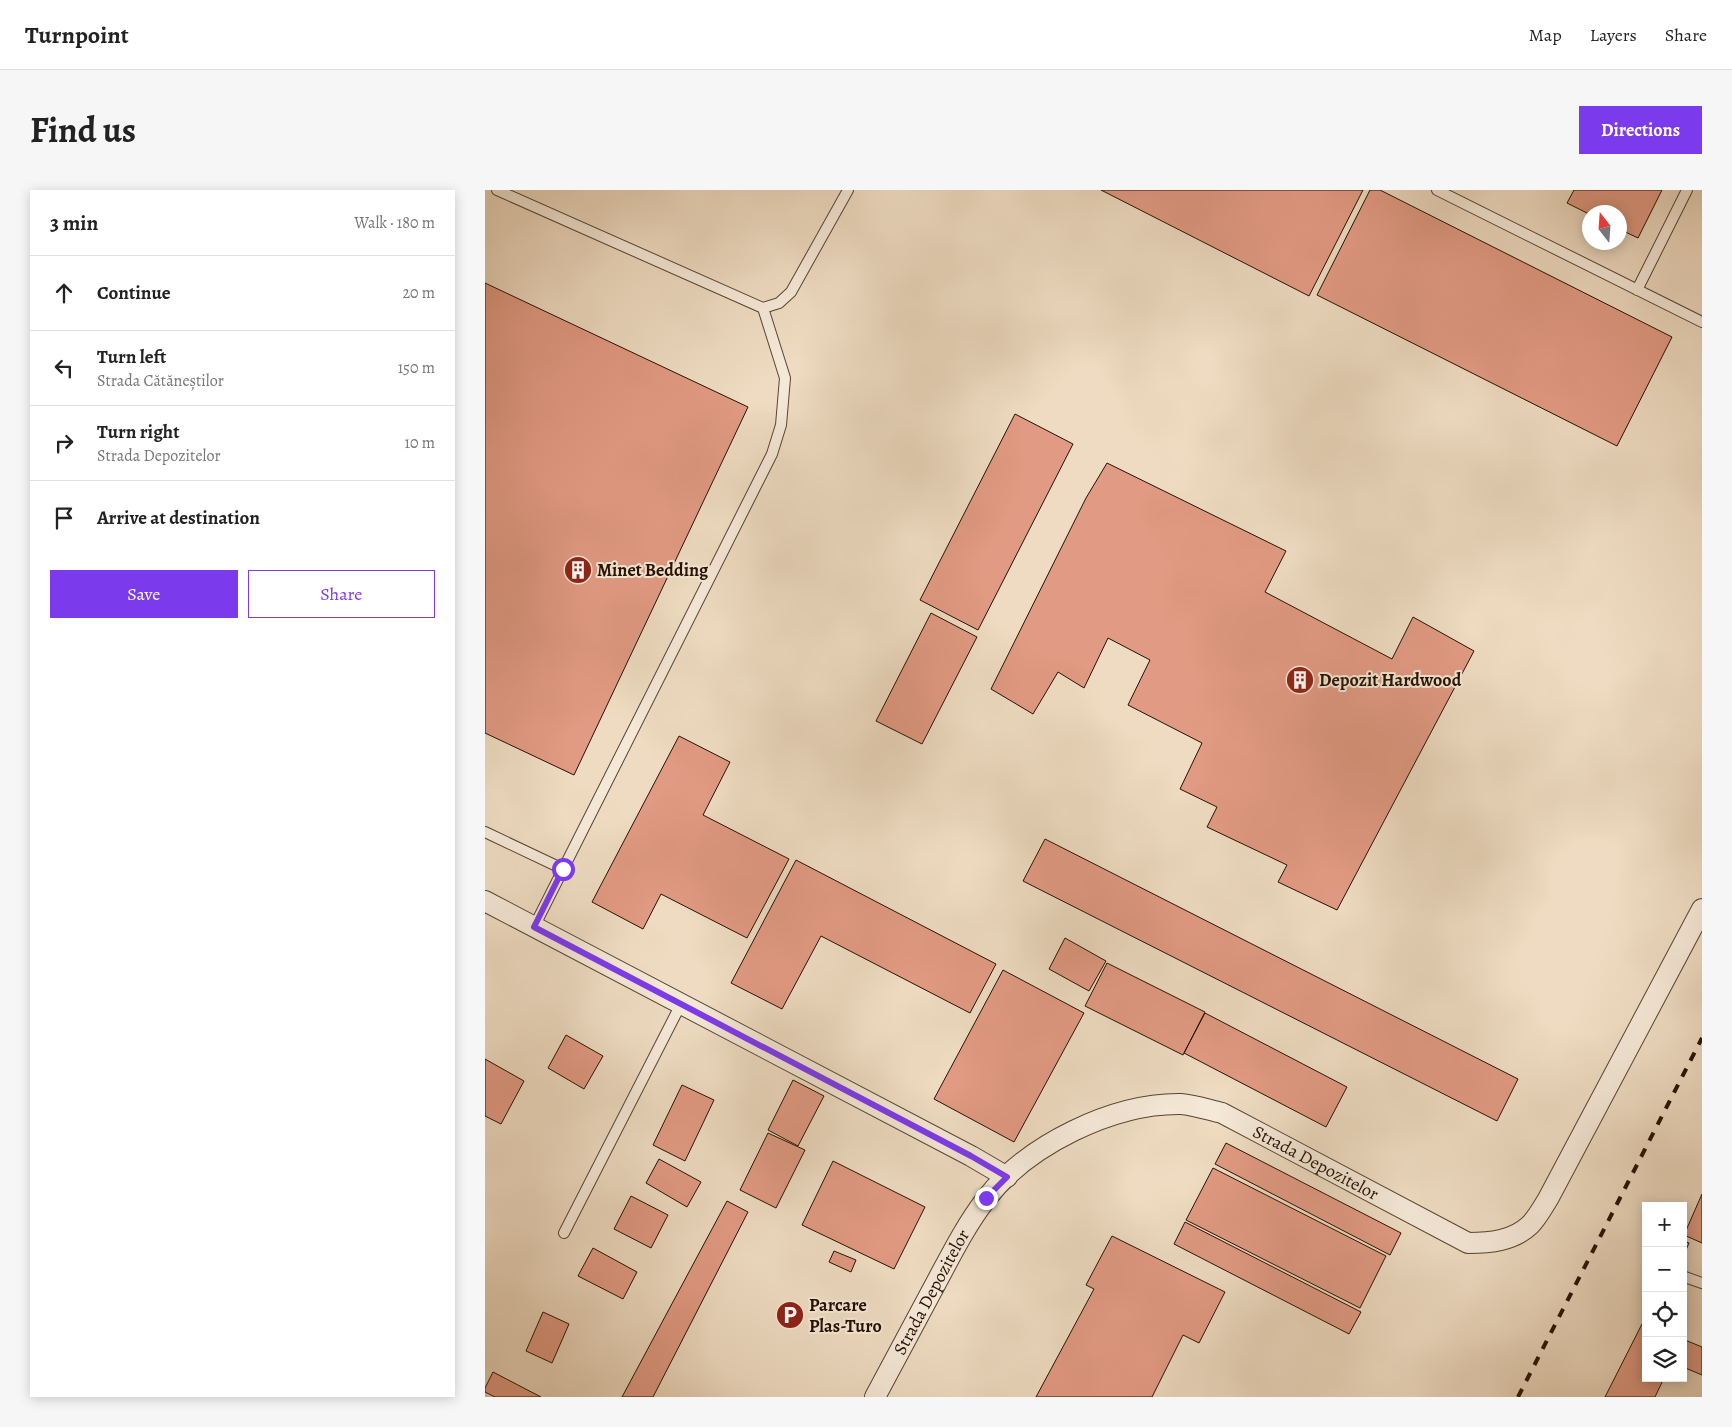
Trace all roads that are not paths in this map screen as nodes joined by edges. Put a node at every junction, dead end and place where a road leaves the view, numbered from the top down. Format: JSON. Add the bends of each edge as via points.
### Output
{"nodes":[{"id":1,"x":497,"y":190,"type":"edge"},
{"id":2,"x":848,"y":190,"type":"edge"},
{"id":3,"x":1437,"y":190,"type":"edge"},
{"id":4,"x":1687,"y":190,"type":"edge"},
{"id":5,"x":1637,"y":290,"type":"junction"},
{"id":6,"x":763,"y":308,"type":"junction"},
{"id":7,"x":1702,"y":322,"type":"edge"},
{"id":8,"x":485,"y":832,"type":"edge"},
{"id":9,"x":563,"y":869,"type":"junction"},
{"id":10,"x":485,"y":901,"type":"edge"},
{"id":11,"x":1702,"y":909,"type":"edge"},
{"id":12,"x":534,"y":927,"type":"junction"},
{"id":13,"x":681,"y":1004,"type":"junction"},
{"id":14,"x":1007,"y":1177,"type":"junction"},
{"id":15,"x":563,"y":1233,"type":"dead end"},
{"id":16,"x":1687,"y":1278,"type":"edge"},
{"id":17,"x":1702,"y":1283,"type":"edge"},
{"id":18,"x":875,"y":1397,"type":"edge"}],
"edges":[{"from":1,"to":6,"type":"lane"},
{"from":2,"to":6,"type":"lane","via":[[791,292],[779,303]]},
{"from":3,"to":5,"type":"lane"},
{"from":4,"to":5,"type":"lane"},
{"from":5,"to":7,"type":"lane"},
{"from":6,"to":9,"type":"lane","via":[[785,378],[781,425],[772,454]]},
{"from":8,"to":9,"type":"lane"},
{"from":9,"to":12,"type":"lane"},
{"from":10,"to":12,"type":"street"},
{"from":11,"to":14,"type":"street","name":"Strada Depozitelor","via":[[1548,1199],[1531,1225],[1510,1238],[1468,1243],[1222,1113],[1182,1104],[1141,1107],[1088,1123],[1039,1152]]},
{"from":12,"to":13,"type":"street"},
{"from":13,"to":14,"type":"street"},
{"from":13,"to":15,"type":"lane"},
{"from":14,"to":18,"type":"street","name":"Strada Depozitelor","via":[[986,1198],[970,1223]]},
{"from":16,"to":17,"type":"lane"}]}
